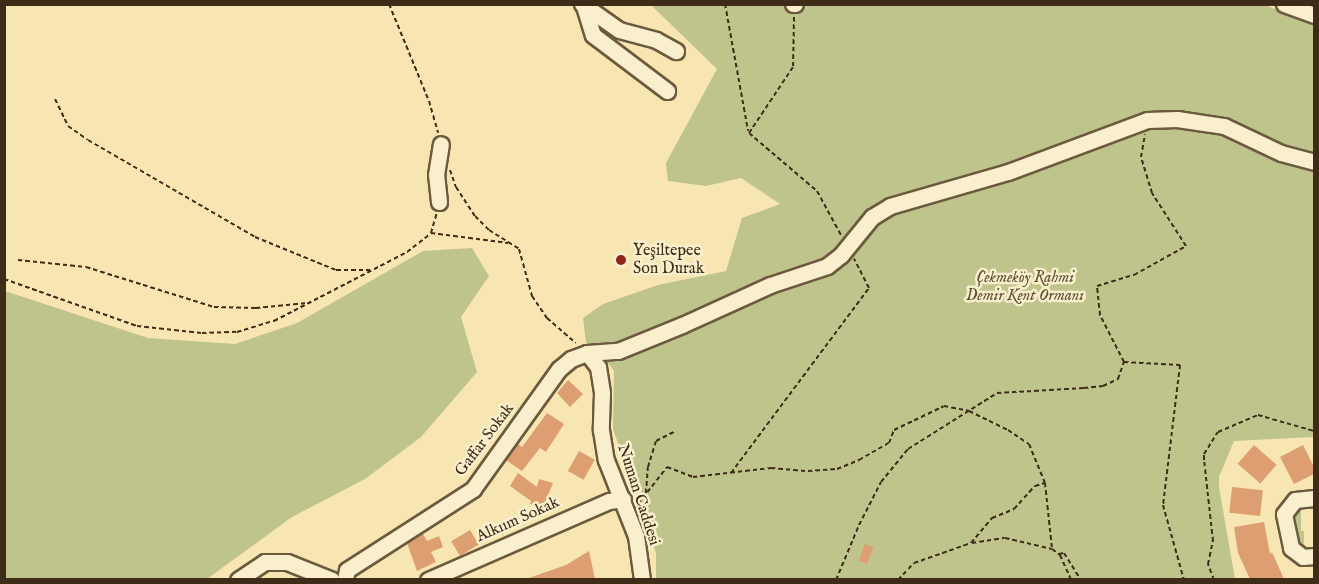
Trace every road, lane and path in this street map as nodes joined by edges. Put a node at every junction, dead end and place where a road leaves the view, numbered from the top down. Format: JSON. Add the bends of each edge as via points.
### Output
{"nodes":[{"id":1,"x":389,"y":4,"type":"edge"},
{"id":2,"x":724,"y":4,"type":"edge"},
{"id":3,"x":1284,"y":4,"type":"edge"},
{"id":4,"x":583,"y":5,"type":"edge"},
{"id":5,"x":794,"y":5,"type":"edge"},
{"id":6,"x":1314,"y":15,"type":"edge"},
{"id":7,"x":676,"y":51,"type":"dead end"},
{"id":8,"x":667,"y":92,"type":"dead end"},
{"id":9,"x":55,"y":99,"type":"dead end"},
{"id":10,"x":1147,"y":120,"type":"junction"},
{"id":11,"x":749,"y":133,"type":"junction"},
{"id":12,"x":441,"y":144,"type":"joint"},
{"id":13,"x":1314,"y":162,"type":"edge"},
{"id":14,"x":448,"y":165,"type":"dead end"},
{"id":15,"x":439,"y":202,"type":"joint"},
{"id":16,"x":431,"y":233,"type":"junction"},
{"id":17,"x":509,"y":243,"type":"junction"},
{"id":18,"x":848,"y":248,"type":"junction"},
{"id":19,"x":18,"y":260,"type":"dead end"},
{"id":20,"x":373,"y":270,"type":"junction"},
{"id":21,"x":4,"y":279,"type":"edge"},
{"id":22,"x":310,"y":303,"type":"junction"},
{"id":23,"x":587,"y":353,"type":"junction"},
{"id":24,"x":1124,"y":362,"type":"junction"},
{"id":25,"x":969,"y":411,"type":"junction"},
{"id":26,"x":676,"y":430,"type":"dead end"},
{"id":27,"x":1314,"y":431,"type":"edge"},
{"id":28,"x":731,"y":473,"type":"junction"},
{"id":29,"x":1045,"y":483,"type":"junction"},
{"id":30,"x":646,"y":494,"type":"junction"},
{"id":31,"x":1314,"y":498,"type":"edge"},
{"id":32,"x":623,"y":499,"type":"junction"},
{"id":33,"x":629,"y":516,"type":"junction"},
{"id":34,"x":971,"y":543,"type":"junction"},
{"id":35,"x":1052,"y":549,"type":"junction"},
{"id":36,"x":1058,"y":554,"type":"junction"},
{"id":37,"x":1314,"y":556,"type":"edge"},
{"id":38,"x":238,"y":579,"type":"edge"},
{"id":39,"x":332,"y":579,"type":"edge"},
{"id":40,"x":345,"y":579,"type":"edge"},
{"id":41,"x":428,"y":579,"type":"edge"},
{"id":42,"x":642,"y":579,"type":"edge"},
{"id":43,"x":836,"y":579,"type":"edge"},
{"id":44,"x":898,"y":579,"type":"edge"},
{"id":45,"x":1071,"y":579,"type":"edge"},
{"id":46,"x":1081,"y":579,"type":"edge"},
{"id":47,"x":1184,"y":579,"type":"edge"},
{"id":48,"x":1214,"y":579,"type":"edge"}],
"edges":[{"from":1,"to":12,"type":"path","via":[[429,101]]},
{"from":2,"to":11,"type":"path"},
{"from":3,"to":6,"type":"street"},
{"from":4,"to":7,"type":"street","via":[[620,30],[656,40]]},
{"from":4,"to":8,"type":"street","via":[[593,35]]},
{"from":5,"to":11,"type":"path","via":[[794,67]]},
{"from":9,"to":20,"type":"path","via":[[68,126],[255,237],[336,270]]},
{"from":10,"to":13,"type":"street","via":[[1177,118],[1224,126],[1281,153]]},
{"from":10,"to":18,"type":"street","via":[[1008,172],[890,206],[872,217]]},
{"from":10,"to":24,"type":"path","via":[[1140,157],[1152,193],[1186,246],[1134,275],[1097,286],[1100,315]]},
{"from":11,"to":18,"type":"path","via":[[817,190]]},
{"from":12,"to":15,"type":"street","via":[[436,175]]},
{"from":14,"to":17,"type":"path","via":[[456,187],[475,216]]},
{"from":15,"to":16,"type":"path"},
{"from":16,"to":17,"type":"path"},
{"from":16,"to":20,"type":"path","via":[[407,252]]},
{"from":17,"to":23,"type":"path","via":[[519,249],[537,304]]},
{"from":18,"to":23,"type":"street","via":[[826,266],[770,285],[682,326],[618,351]]},
{"from":18,"to":28,"type":"path","via":[[869,288]]},
{"from":19,"to":22,"type":"path","via":[[86,267],[214,307]]},
{"from":20,"to":22,"type":"path"},
{"from":21,"to":22,"type":"path","via":[[137,326],[202,333],[237,332],[274,321]]},
{"from":23,"to":32,"type":"street","name":"Numan Caddesi","via":[[598,367],[606,460]]},
{"from":23,"to":40,"type":"street","name":"Gaffar Sokak","via":[[559,369],[474,489],[347,570]]},
{"from":24,"to":25,"type":"path","via":[[1118,379],[1103,386],[997,393]]},
{"from":24,"to":47,"type":"path","via":[[1180,365],[1163,505]]},
{"from":25,"to":28,"type":"path","via":[[945,406],[928,413],[894,430],[889,443],[837,469],[771,468]]},
{"from":25,"to":29,"type":"path","via":[[1029,444]]},
{"from":25,"to":43,"type":"path","via":[[908,449],[896,461],[859,525]]},
{"from":26,"to":30,"type":"path","via":[[656,441],[648,467]]},
{"from":27,"to":48,"type":"path","via":[[1258,415],[1218,432],[1211,442],[1204,454],[1213,541],[1208,564]]},
{"from":28,"to":30,"type":"path","via":[[693,477],[667,467]]},
{"from":29,"to":34,"type":"path","via":[[1035,486],[1014,509],[992,518]]},
{"from":29,"to":35,"type":"path"},
{"from":30,"to":33,"type":"path"},
{"from":31,"to":37,"type":"street","via":[[1295,500],[1284,514],[1291,548],[1304,557]]},
{"from":32,"to":33,"type":"street","name":"Numan Caddesi"},
{"from":32,"to":41,"type":"street","name":"Alkıım Sokak","via":[[609,501]]},
{"from":33,"to":42,"type":"street","name":"Numan Caddesi"},
{"from":34,"to":35,"type":"path","via":[[1005,538]]},
{"from":34,"to":44,"type":"path","via":[[914,563]]},
{"from":35,"to":36,"type":"path"},
{"from":36,"to":45,"type":"path"},
{"from":36,"to":46,"type":"path","via":[[1064,554]]},
{"from":38,"to":39,"type":"street","via":[[265,562],[287,562]]}]}
